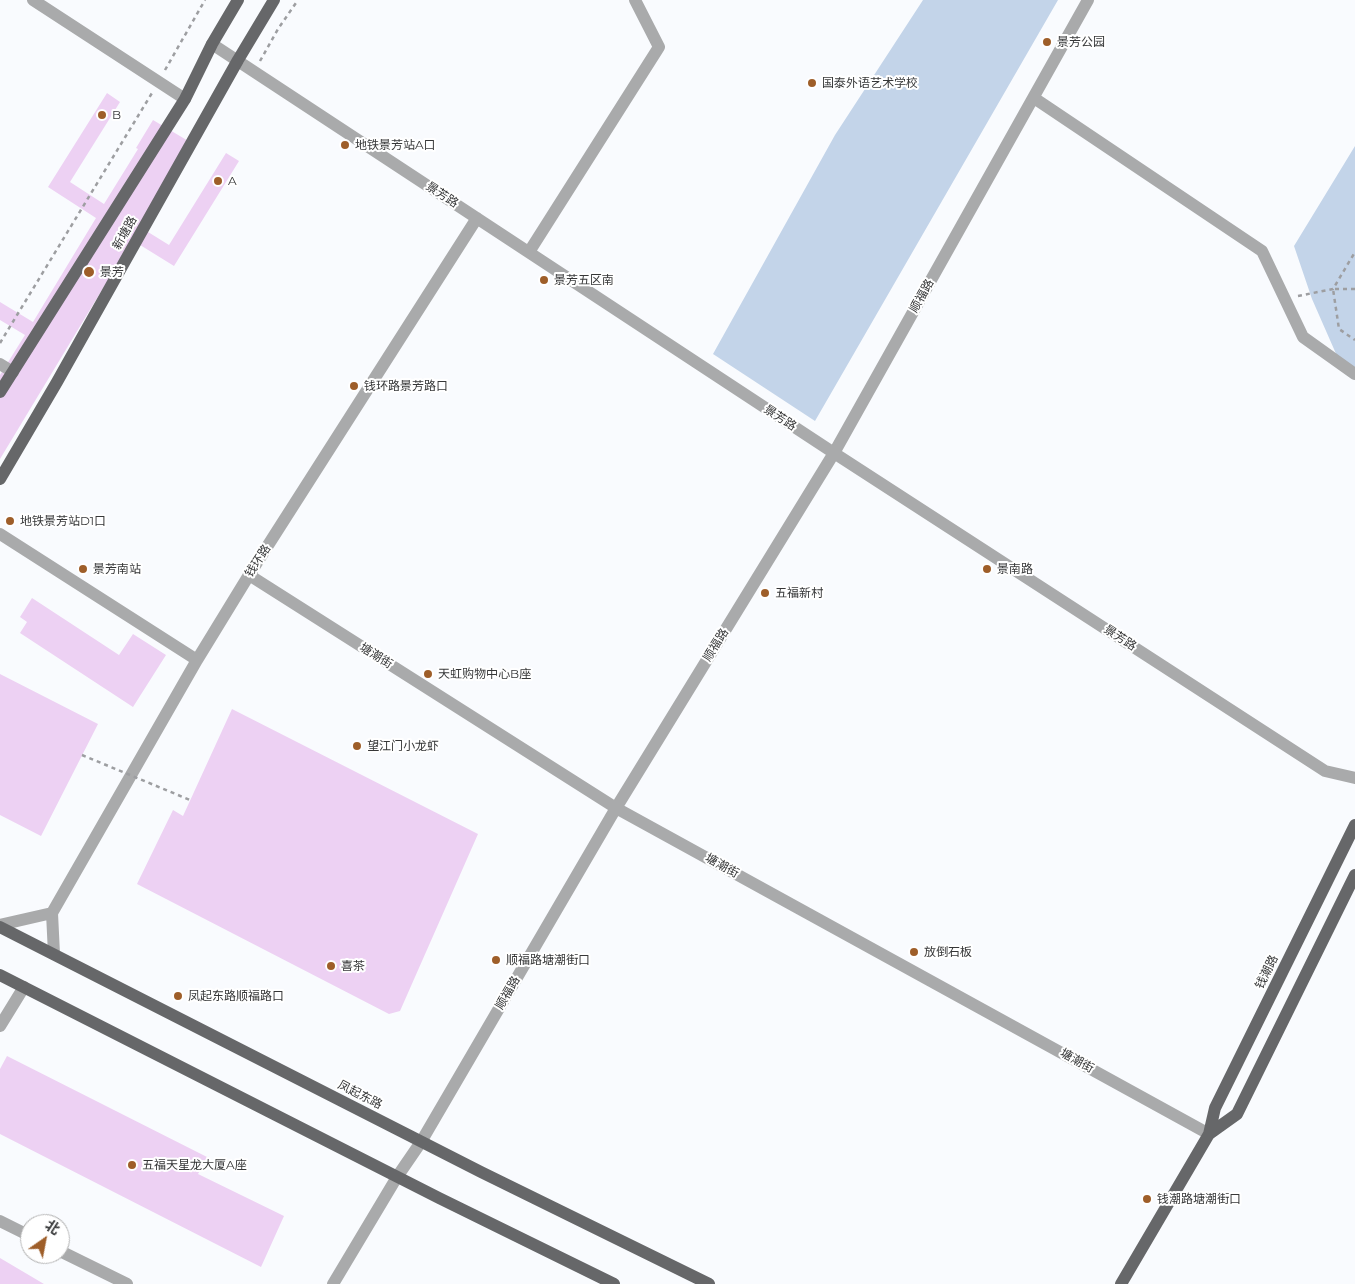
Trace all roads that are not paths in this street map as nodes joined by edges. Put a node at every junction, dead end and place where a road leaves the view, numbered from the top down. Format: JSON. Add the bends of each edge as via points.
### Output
{"nodes":[{"id":1,"x":33,"y":0,"type":"edge"},
{"id":2,"x":238,"y":0,"type":"edge"},
{"id":3,"x":274,"y":0,"type":"edge"},
{"id":4,"x":635,"y":0,"type":"edge"},
{"id":5,"x":1088,"y":0,"type":"edge"},
{"id":6,"x":212,"y":44,"type":"junction"},
{"id":7,"x":238,"y":60,"type":"junction"},
{"id":8,"x":185,"y":98,"type":"junction"},
{"id":9,"x":1034,"y":98,"type":"junction"},
{"id":10,"x":477,"y":218,"type":"junction"},
{"id":11,"x":529,"y":252,"type":"junction"},
{"id":12,"x":0,"y":364,"type":"edge"},
{"id":13,"x":13,"y":372,"type":"junction"},
{"id":14,"x":1355,"y":374,"type":"edge"},
{"id":15,"x":0,"y":392,"type":"edge"},
{"id":16,"x":834,"y":453,"type":"junction"},
{"id":17,"x":0,"y":479,"type":"edge"},
{"id":18,"x":0,"y":534,"type":"edge"},
{"id":19,"x":249,"y":575,"type":"junction"},
{"id":20,"x":197,"y":660,"type":"junction"},
{"id":21,"x":1355,"y":778,"type":"edge"},
{"id":22,"x":616,"y":808,"type":"junction"},
{"id":23,"x":1355,"y":824,"type":"edge"},
{"id":24,"x":1355,"y":874,"type":"edge"},
{"id":25,"x":52,"y":913,"type":"junction"},
{"id":26,"x":0,"y":926,"type":"edge"},
{"id":27,"x":54,"y":954,"type":"junction"},
{"id":28,"x":0,"y":975,"type":"edge"},
{"id":29,"x":24,"y":987,"type":"junction"},
{"id":30,"x":0,"y":1026,"type":"edge"},
{"id":31,"x":1208,"y":1134,"type":"junction"},
{"id":32,"x":421,"y":1142,"type":"junction"},
{"id":33,"x":397,"y":1177,"type":"junction"},
{"id":34,"x":0,"y":1221,"type":"edge"},
{"id":35,"x":20,"y":1231,"type":"edge"},
{"id":36,"x":70,"y":1256,"type":"edge"},
{"id":37,"x":127,"y":1284,"type":"edge"},
{"id":38,"x":333,"y":1284,"type":"edge"},
{"id":39,"x":614,"y":1284,"type":"edge"},
{"id":40,"x":709,"y":1284,"type":"edge"},
{"id":41,"x":1121,"y":1284,"type":"edge"}],
"edges":[{"from":1,"to":8,"type":"street"},
{"from":2,"to":6,"type":"main road","name":"新塘路"},
{"from":3,"to":7,"type":"main road","name":"新塘路"},
{"from":4,"to":11,"type":"street","via":[[660,47]]},
{"from":5,"to":9,"type":"street","name":"顺福路"},
{"from":6,"to":7,"type":"street","name":"景芳路"},
{"from":6,"to":8,"type":"main road","name":"新塘路"},
{"from":7,"to":10,"type":"street","name":"景芳路"},
{"from":7,"to":17,"type":"main road","name":"新塘路","via":[[58,382]]},
{"from":8,"to":13,"type":"main road","name":"新塘路"},
{"from":9,"to":14,"type":"street","via":[[1262,251],[1303,337]]},
{"from":9,"to":16,"type":"street","name":"顺福路"},
{"from":10,"to":11,"type":"street","name":"景芳路"},
{"from":10,"to":19,"type":"street","name":"钱环路"},
{"from":11,"to":16,"type":"street","name":"景芳路"},
{"from":12,"to":13,"type":"street"},
{"from":13,"to":15,"type":"main road","name":"新塘路"},
{"from":16,"to":21,"type":"street","name":"景芳路","via":[[1325,770]]},
{"from":16,"to":22,"type":"street","name":"顺福路"},
{"from":18,"to":20,"type":"street"},
{"from":19,"to":20,"type":"street","name":"钱环路"},
{"from":19,"to":22,"type":"street","name":"塘潮街"},
{"from":20,"to":25,"type":"street","name":"钱环路"},
{"from":22,"to":31,"type":"street","name":"塘潮街"},
{"from":22,"to":32,"type":"street","name":"顺福路"},
{"from":23,"to":31,"type":"main road","name":"钱潮路","via":[[1215,1108]]},
{"from":24,"to":31,"type":"main road","name":"钱潮路","via":[[1237,1114]]},
{"from":25,"to":26,"type":"street"},
{"from":25,"to":27,"type":"street"},
{"from":26,"to":27,"type":"main road","name":"凤起东路"},
{"from":27,"to":32,"type":"main road","name":"凤起东路"},
{"from":28,"to":29,"type":"main road"},
{"from":29,"to":30,"type":"street"},
{"from":29,"to":33,"type":"main road"},
{"from":31,"to":41,"type":"main road","name":"钱潮路"},
{"from":32,"to":33,"type":"street","name":"顺福路"},
{"from":32,"to":40,"type":"main road","name":"凤起东路"},
{"from":33,"to":38,"type":"street","name":"顺福路"},
{"from":33,"to":39,"type":"main road"},
{"from":34,"to":35,"type":"street"},
{"from":36,"to":37,"type":"street"}]}
